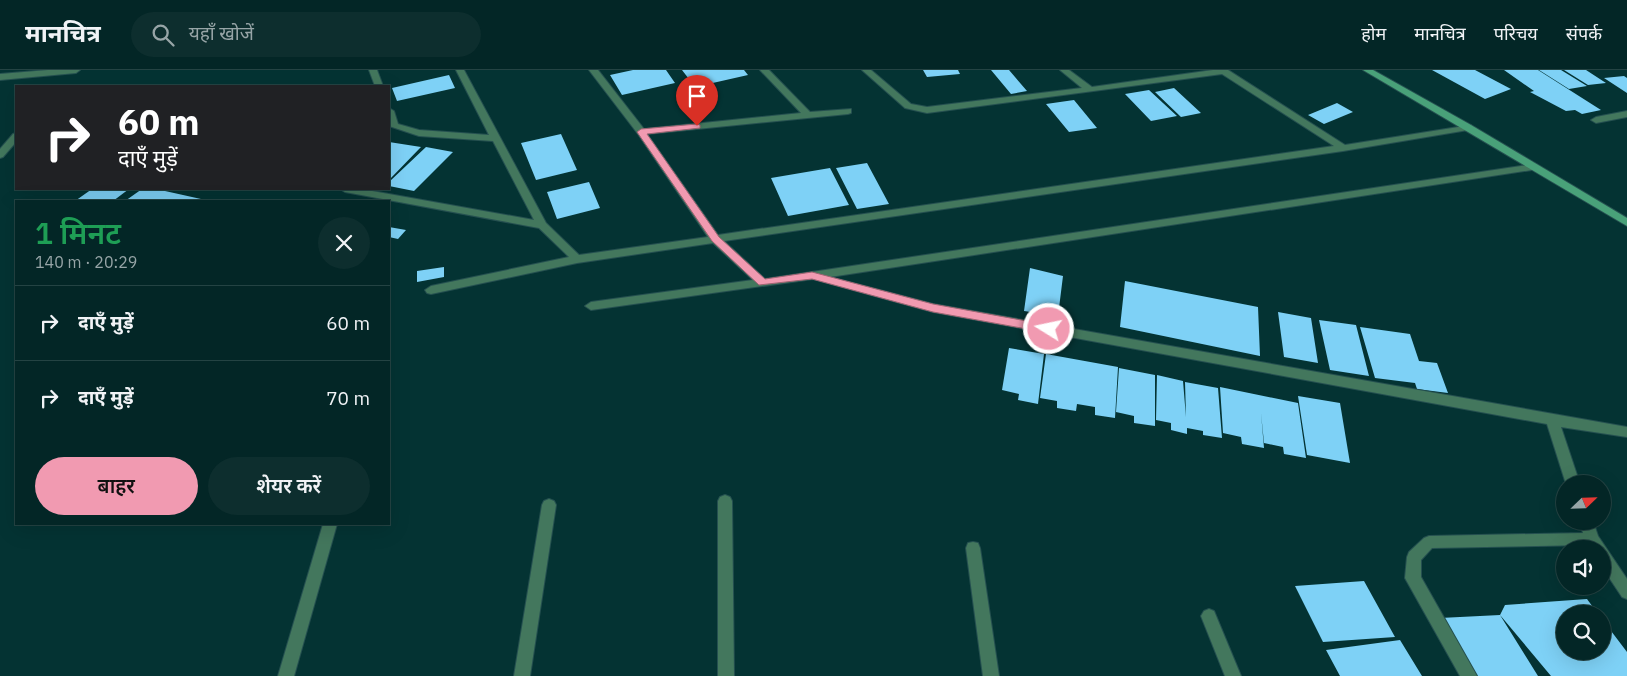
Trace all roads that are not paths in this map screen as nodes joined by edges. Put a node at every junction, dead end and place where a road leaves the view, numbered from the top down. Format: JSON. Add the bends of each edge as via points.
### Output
{"nodes":[{"id":1,"x":76,"y":70,"type":"edge"},
{"id":2,"x":373,"y":70,"type":"edge"},
{"id":3,"x":460,"y":70,"type":"edge"},
{"id":4,"x":593,"y":70,"type":"edge"},
{"id":5,"x":764,"y":70,"type":"edge"},
{"id":6,"x":866,"y":70,"type":"edge"},
{"id":7,"x":1064,"y":70,"type":"edge"},
{"id":8,"x":1223,"y":70,"type":"edge"},
{"id":9,"x":1367,"y":70,"type":"edge"},
{"id":10,"x":0,"y":78,"type":"edge"},
{"id":11,"x":379,"y":85,"type":"edge"},
{"id":12,"x":1090,"y":90,"type":"junction"},
{"id":13,"x":848,"y":111,"type":"dead end"},
{"id":14,"x":1627,"y":114,"type":"edge"},
{"id":15,"x":390,"y":115,"type":"edge"},
{"id":16,"x":809,"y":116,"type":"junction"},
{"id":17,"x":1596,"y":120,"type":"dead end"},
{"id":18,"x":1468,"y":127,"type":"junction"},
{"id":19,"x":641,"y":132,"type":"junction"},
{"id":20,"x":15,"y":137,"type":"edge"},
{"id":21,"x":496,"y":138,"type":"junction"},
{"id":22,"x":1342,"y":148,"type":"junction"},
{"id":23,"x":0,"y":155,"type":"edge"},
{"id":24,"x":1534,"y":167,"type":"junction"},
{"id":25,"x":350,"y":190,"type":"edge"},
{"id":26,"x":1627,"y":222,"type":"edge"},
{"id":27,"x":542,"y":225,"type":"junction"},
{"id":28,"x":715,"y":239,"type":"junction"},
{"id":29,"x":577,"y":259,"type":"junction"},
{"id":30,"x":812,"y":275,"type":"junction"},
{"id":31,"x":762,"y":283,"type":"junction"},
{"id":32,"x":431,"y":290,"type":"dead end"},
{"id":33,"x":591,"y":306,"type":"dead end"},
{"id":34,"x":1552,"y":420,"type":"junction"},
{"id":35,"x":1627,"y":432,"type":"edge"},
{"id":36,"x":1571,"y":475,"type":"edge"},
{"id":37,"x":725,"y":501,"type":"dead end"},
{"id":38,"x":549,"y":505,"type":"dead end"},
{"id":39,"x":330,"y":525,"type":"edge"},
{"id":40,"x":1556,"y":544,"type":"edge"},
{"id":41,"x":973,"y":548,"type":"dead end"},
{"id":42,"x":1611,"y":568,"type":"edge"},
{"id":43,"x":1627,"y":592,"type":"edge"},
{"id":44,"x":1209,"y":616,"type":"dead end"},
{"id":45,"x":286,"y":676,"type":"edge"},
{"id":46,"x":522,"y":676,"type":"edge"},
{"id":47,"x":726,"y":676,"type":"edge"},
{"id":48,"x":990,"y":676,"type":"edge"},
{"id":49,"x":1233,"y":676,"type":"edge"},
{"id":50,"x":1469,"y":676,"type":"edge"}],
"edges":[{"from":1,"to":10,"type":"street","via":[[47,76]]},
{"from":2,"to":11,"type":"street"},
{"from":3,"to":21,"type":"street"},
{"from":4,"to":19,"type":"street"},
{"from":5,"to":16,"type":"street"},
{"from":6,"to":12,"type":"street","via":[[908,106],[927,110]]},
{"from":7,"to":12,"type":"street"},
{"from":8,"to":12,"type":"street"},
{"from":8,"to":22,"type":"street"},
{"from":9,"to":18,"type":"street"},
{"from":13,"to":16,"type":"street"},
{"from":14,"to":17,"type":"street"},
{"from":15,"to":21,"type":"street","via":[[394,126],[419,133]]},
{"from":16,"to":19,"type":"street"},
{"from":18,"to":22,"type":"street"},
{"from":18,"to":24,"type":"street"},
{"from":19,"to":28,"type":"street"},
{"from":20,"to":23,"type":"street"},
{"from":21,"to":27,"type":"street"},
{"from":22,"to":28,"type":"street"},
{"from":24,"to":26,"type":"street"},
{"from":24,"to":30,"type":"street"},
{"from":25,"to":27,"type":"street"},
{"from":27,"to":29,"type":"street"},
{"from":28,"to":29,"type":"street"},
{"from":28,"to":31,"type":"street"},
{"from":29,"to":32,"type":"street"},
{"from":30,"to":31,"type":"street"},
{"from":30,"to":34,"type":"street","via":[[933,308]]},
{"from":31,"to":33,"type":"street"},
{"from":34,"to":35,"type":"street"},
{"from":34,"to":36,"type":"street"},
{"from":37,"to":47,"type":"street"},
{"from":38,"to":46,"type":"street"},
{"from":39,"to":45,"type":"street"},
{"from":40,"to":50,"type":"street","via":[[1429,542],[1414,557],[1413,578]]},
{"from":41,"to":48,"type":"street"},
{"from":42,"to":43,"type":"street"},
{"from":44,"to":49,"type":"street"}]}
